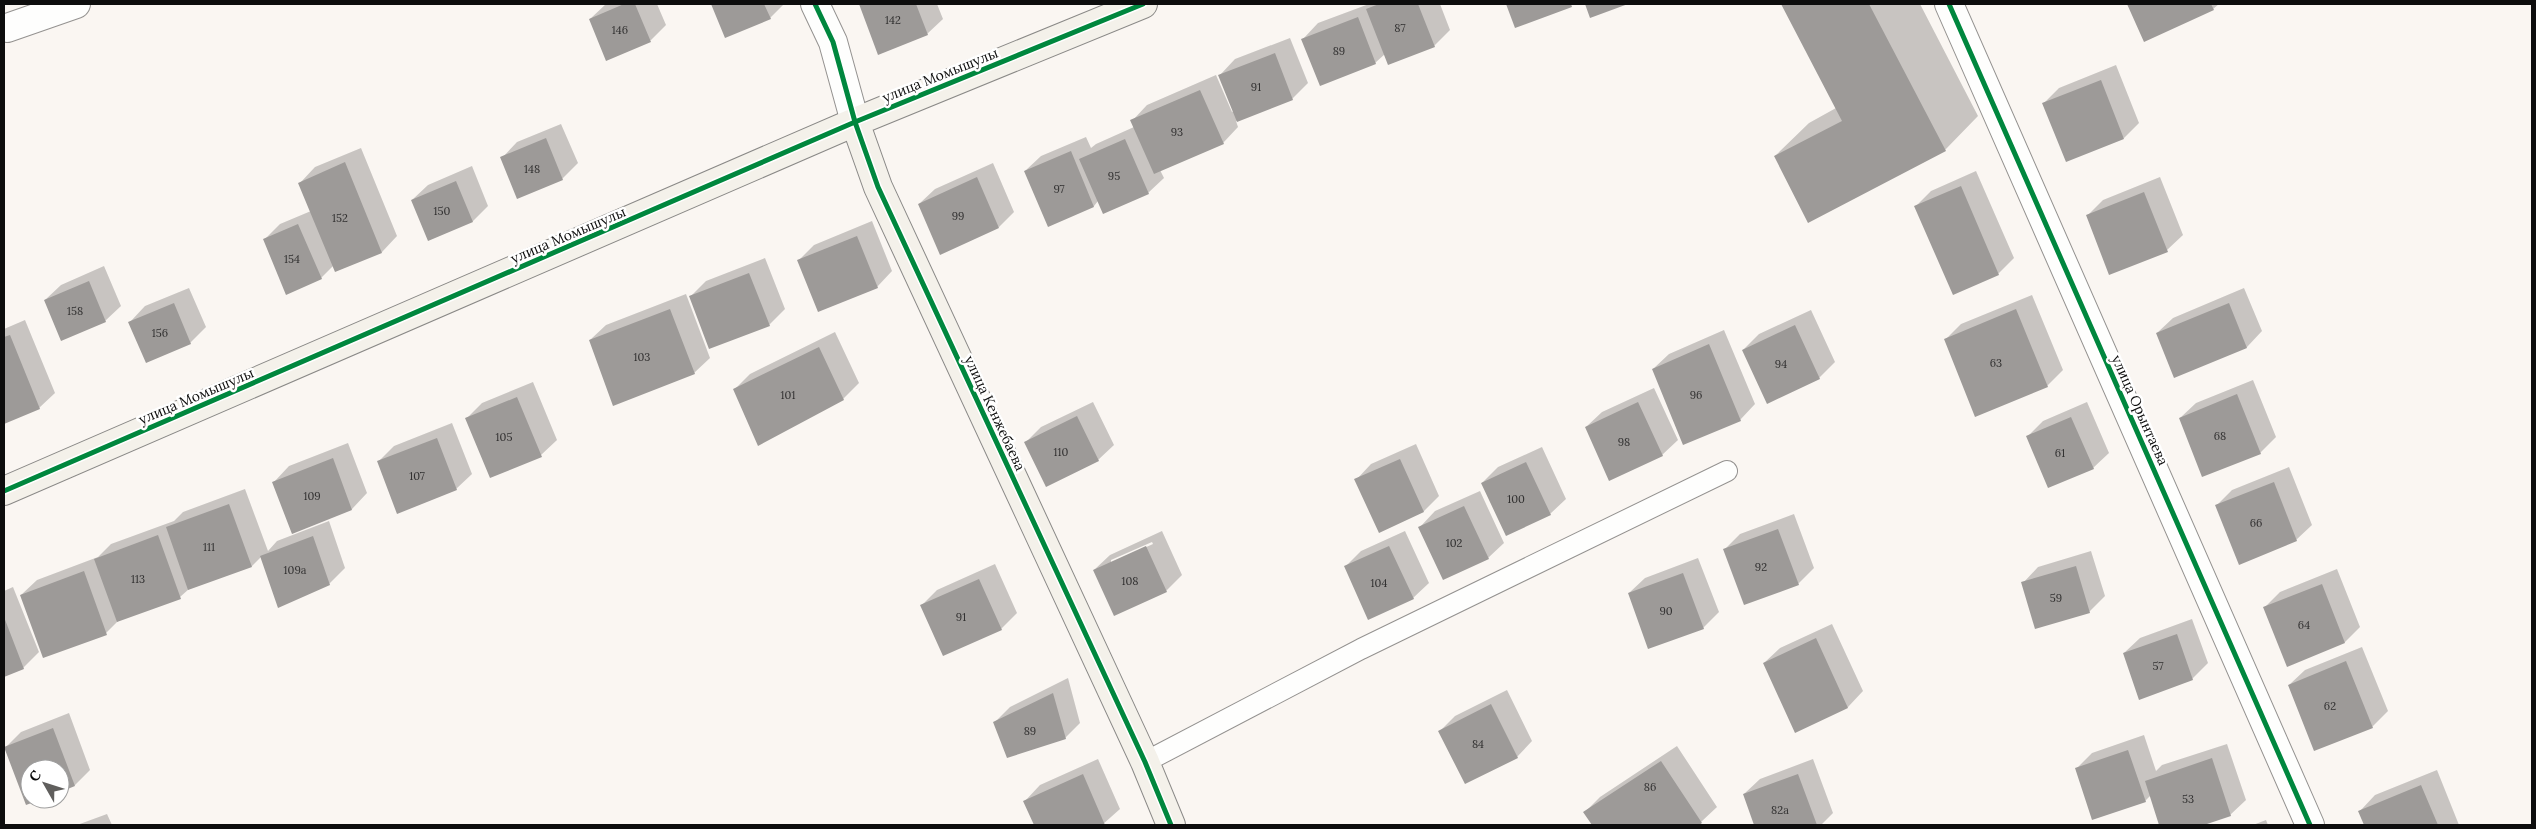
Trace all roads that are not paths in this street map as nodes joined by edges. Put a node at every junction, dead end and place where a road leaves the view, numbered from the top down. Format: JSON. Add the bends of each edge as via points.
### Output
{"nodes":[{"id":1,"x":76,"y":4,"type":"edge"},
{"id":2,"x":815,"y":4,"type":"edge"},
{"id":3,"x":1143,"y":4,"type":"edge"},
{"id":4,"x":1949,"y":4,"type":"edge"},
{"id":5,"x":7,"y":28,"type":"dead end"},
{"id":6,"x":855,"y":122,"type":"junction"},
{"id":7,"x":1727,"y":471,"type":"dead end"},
{"id":8,"x":4,"y":491,"type":"edge"},
{"id":9,"x":1145,"y":762,"type":"junction"},
{"id":10,"x":1171,"y":825,"type":"edge"},
{"id":11,"x":2310,"y":825,"type":"edge"}],
"edges":[{"from":1,"to":5,"type":"street"},
{"from":2,"to":6,"type":"street","name":"улица Кенжебаева","via":[[833,42]]},
{"from":3,"to":6,"type":"street","name":"улица Момышулы"},
{"from":4,"to":11,"type":"street","name":"улица Орынтаева"},
{"from":6,"to":8,"type":"street","name":"улица Момышулы"},
{"from":6,"to":9,"type":"street","name":"улица Кенжебаева","via":[[878,187]]},
{"from":7,"to":9,"type":"lane","via":[[1362,649]]},
{"from":9,"to":10,"type":"street","name":"улица Кенжебаева"}]}
